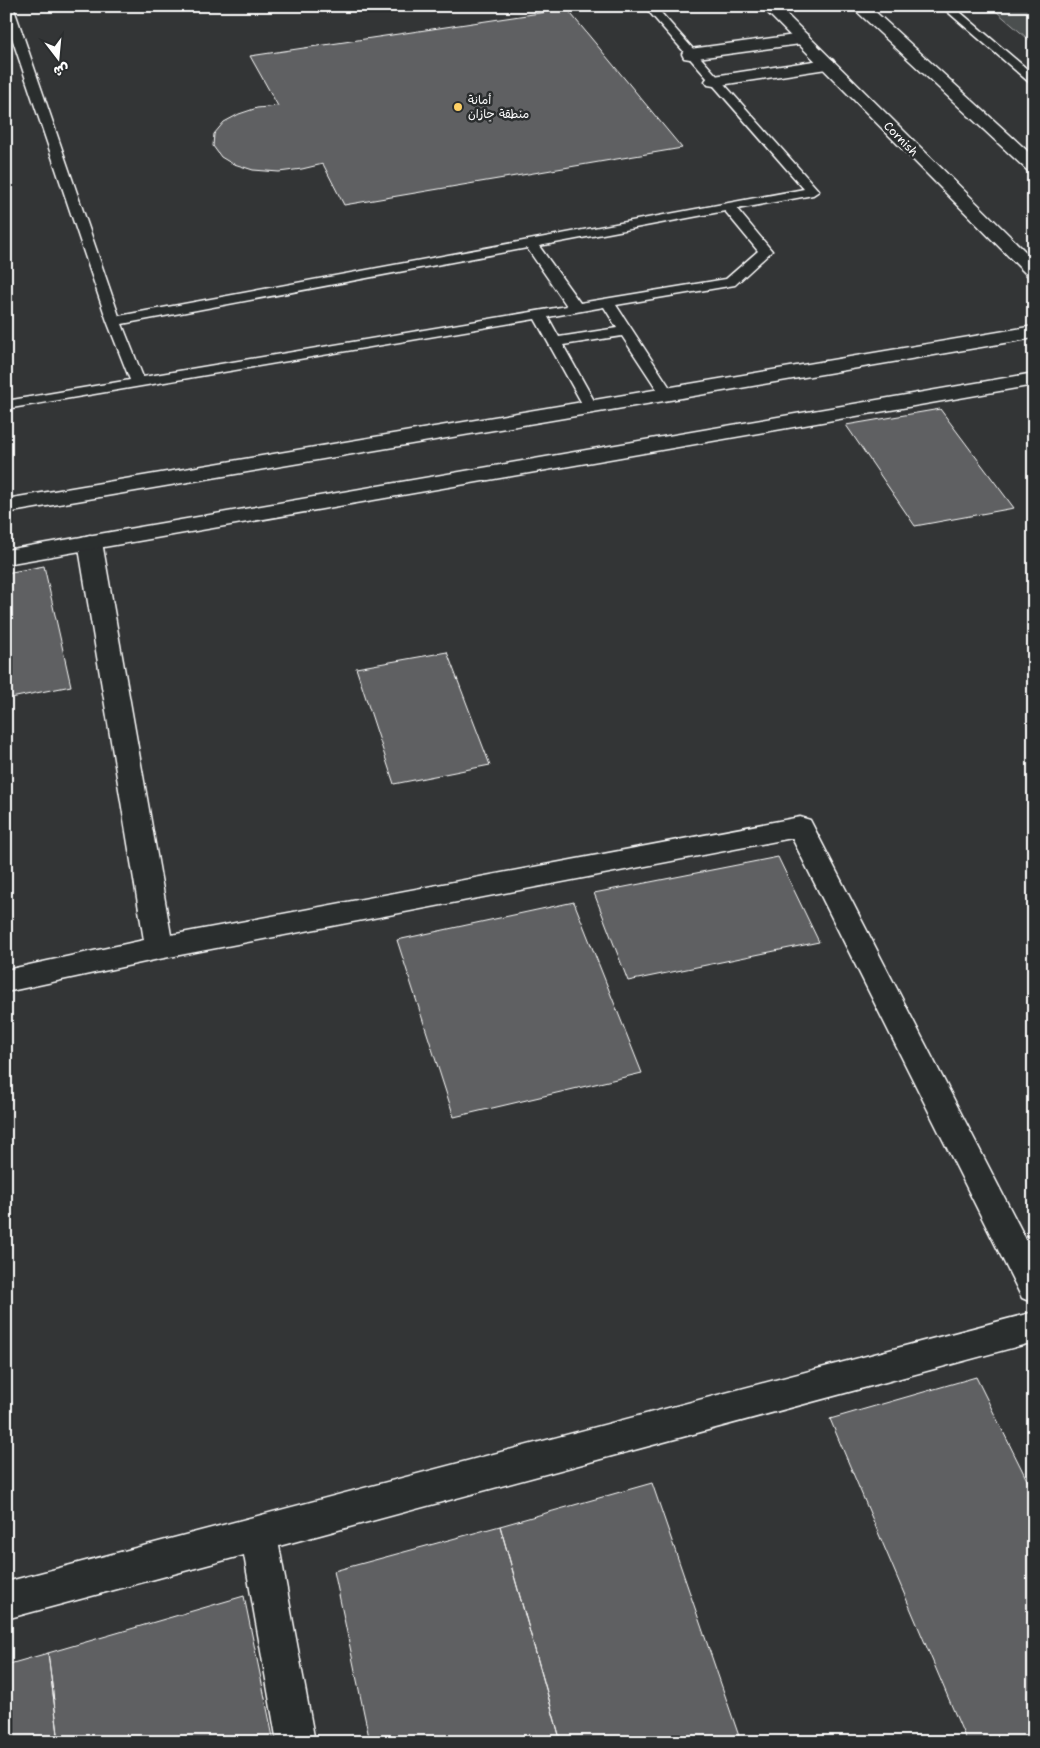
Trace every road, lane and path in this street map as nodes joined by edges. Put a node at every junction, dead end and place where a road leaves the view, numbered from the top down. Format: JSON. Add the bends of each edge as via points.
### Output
{"nodes":[{"id":1,"x":7,"y":6,"type":"edge"},
{"id":2,"x":649,"y":6,"type":"edge"},
{"id":3,"x":769,"y":6,"type":"edge"},
{"id":4,"x":859,"y":6,"type":"edge"},
{"id":5,"x":946,"y":6,"type":"edge"},
{"id":6,"x":802,"y":39,"type":"junction"},
{"id":7,"x":690,"y":54,"type":"junction"},
{"id":8,"x":827,"y":64,"type":"junction"},
{"id":9,"x":714,"y":81,"type":"junction"},
{"id":10,"x":1034,"y":81,"type":"edge"},
{"id":11,"x":1034,"y":167,"type":"edge"},
{"id":12,"x":728,"y":207,"type":"junction"},
{"id":13,"x":531,"y":244,"type":"junction"},
{"id":14,"x":1034,"y":271,"type":"edge"},
{"id":15,"x":608,"y":303,"type":"junction"},
{"id":16,"x":576,"y":308,"type":"junction"},
{"id":17,"x":540,"y":315,"type":"junction"},
{"id":18,"x":114,"y":321,"type":"junction"},
{"id":19,"x":626,"y":331,"type":"junction"},
{"id":20,"x":1034,"y":332,"type":"edge"},
{"id":21,"x":556,"y":342,"type":"junction"},
{"id":22,"x":1034,"y":379,"type":"edge"},
{"id":23,"x":138,"y":382,"type":"junction"},
{"id":24,"x":667,"y":394,"type":"junction"},
{"id":25,"x":6,"y":405,"type":"edge"},
{"id":26,"x":590,"y":406,"type":"junction"},
{"id":27,"x":6,"y":506,"type":"edge"},
{"id":28,"x":90,"y":542,"type":"junction"},
{"id":29,"x":6,"y":557,"type":"edge"},
{"id":30,"x":159,"y":948,"type":"junction"},
{"id":31,"x":6,"y":981,"type":"edge"},
{"id":32,"x":1034,"y":1288,"type":"edge"},
{"id":33,"x":1034,"y":1327,"type":"edge"},
{"id":34,"x":260,"y":1534,"type":"junction"},
{"id":35,"x":6,"y":1601,"type":"edge"},
{"id":36,"x":296,"y":1742,"type":"edge"}],
"edges":[{"from":1,"to":18,"type":"lane"},
{"from":2,"to":7,"type":"lane"},
{"from":3,"to":6,"type":"main road","name":"Cornish"},
{"from":4,"to":11,"type":"main road"},
{"from":5,"to":10,"type":"lane"},
{"from":6,"to":7,"type":"main road"},
{"from":6,"to":8,"type":"main road","name":"Cornish"},
{"from":7,"to":9,"type":"lane"},
{"from":8,"to":9,"type":"main road"},
{"from":8,"to":14,"type":"main road","name":"Cornish"},
{"from":9,"to":12,"type":"lane","via":[[813,191]]},
{"from":12,"to":13,"type":"lane"},
{"from":12,"to":15,"type":"lane","via":[[765,251],[730,282]]},
{"from":13,"to":16,"type":"lane"},
{"from":13,"to":18,"type":"lane"},
{"from":15,"to":16,"type":"lane"},
{"from":15,"to":19,"type":"lane"},
{"from":16,"to":17,"type":"lane"},
{"from":17,"to":21,"type":"lane"},
{"from":17,"to":23,"type":"lane"},
{"from":18,"to":23,"type":"lane"},
{"from":19,"to":21,"type":"lane"},
{"from":19,"to":24,"type":"lane"},
{"from":20,"to":24,"type":"main road"},
{"from":21,"to":26,"type":"lane"},
{"from":22,"to":28,"type":"main road"},
{"from":23,"to":25,"type":"lane"},
{"from":24,"to":26,"type":"main road"},
{"from":26,"to":27,"type":"main road"},
{"from":28,"to":29,"type":"main road"},
{"from":28,"to":30,"type":"main road"},
{"from":30,"to":31,"type":"main road"},
{"from":30,"to":32,"type":"main road","via":[[800,827]]},
{"from":33,"to":34,"type":"main road"},
{"from":34,"to":35,"type":"main road"},
{"from":34,"to":36,"type":"main road"}]}
